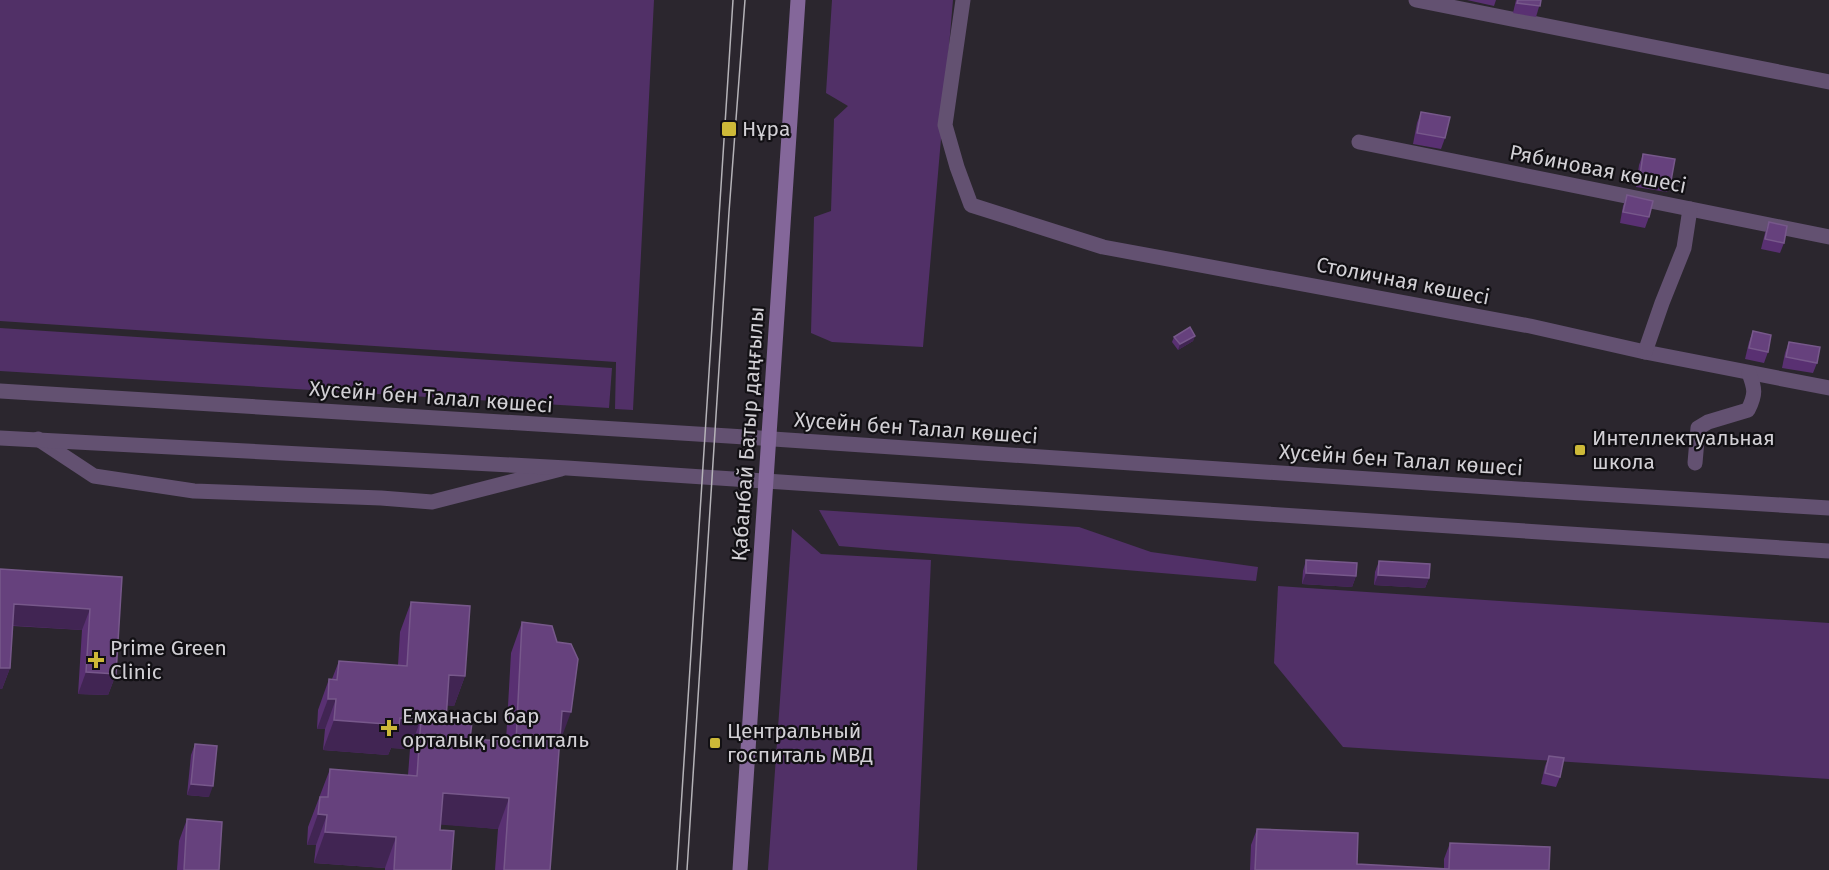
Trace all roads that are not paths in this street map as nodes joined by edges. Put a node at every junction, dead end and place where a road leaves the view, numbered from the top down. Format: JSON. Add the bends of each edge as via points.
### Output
{"nodes":[{"id":1,"x":798,"y":0,"type":"edge"},
{"id":2,"x":963,"y":0,"type":"edge"},
{"id":3,"x":1416,"y":0,"type":"edge"},
{"id":4,"x":1829,"y":82,"type":"edge"},
{"id":5,"x":1359,"y":142,"type":"dead end"},
{"id":6,"x":1690,"y":209,"type":"junction"},
{"id":7,"x":1829,"y":237,"type":"edge"},
{"id":8,"x":1645,"y":352,"type":"junction"},
{"id":9,"x":1749,"y":373,"type":"junction"},
{"id":10,"x":1829,"y":388,"type":"edge"},
{"id":11,"x":0,"y":391,"type":"edge"},
{"id":12,"x":0,"y":438,"type":"edge"},
{"id":13,"x":38,"y":439,"type":"junction"},
{"id":14,"x":770,"y":440,"type":"junction"},
{"id":15,"x":0,"y":448,"type":"edge"},
{"id":16,"x":1695,"y":463,"type":"dead end"},
{"id":17,"x":567,"y":468,"type":"junction"},
{"id":18,"x":766,"y":481,"type":"junction"},
{"id":19,"x":1829,"y":508,"type":"edge"},
{"id":20,"x":1829,"y":551,"type":"edge"},
{"id":21,"x":740,"y":870,"type":"edge"}],
"edges":[{"from":1,"to":14,"type":"main road","name":"Қабанбай Батыр даңғылы"},
{"from":2,"to":8,"type":"street","name":"Столичная көшесі","via":[[945,125],[971,205],[1103,247],[1530,326]]},
{"from":3,"to":4,"type":"street"},
{"from":5,"to":6,"type":"street","name":"Рябиновая көшесі"},
{"from":6,"to":7,"type":"street","name":"Рябиновая көшесі"},
{"from":6,"to":8,"type":"street","via":[[1684,248]]},
{"from":8,"to":9,"type":"street","name":"Столичная көшесі"},
{"from":9,"to":10,"type":"street","name":"Столичная көшесі"},
{"from":9,"to":16,"type":"street","via":[[1754,399],[1748,410],[1698,428]]},
{"from":11,"to":14,"type":"street","name":"Хусейн бен Талал көшесі"},
{"from":12,"to":13,"type":"street"},
{"from":13,"to":15,"type":"street"},
{"from":13,"to":17,"type":"street"},
{"from":13,"to":17,"type":"street","via":[[94,476],[194,491],[432,502]]},
{"from":14,"to":18,"type":"main road","name":"Қабанбай Батыр даңғылы"},
{"from":14,"to":19,"type":"street","name":"Хусейн бен Талал көшесі"},
{"from":17,"to":18,"type":"street"},
{"from":18,"to":20,"type":"street"},
{"from":18,"to":21,"type":"main road","name":"Қабанбай Батыр даңғылы"}]}
